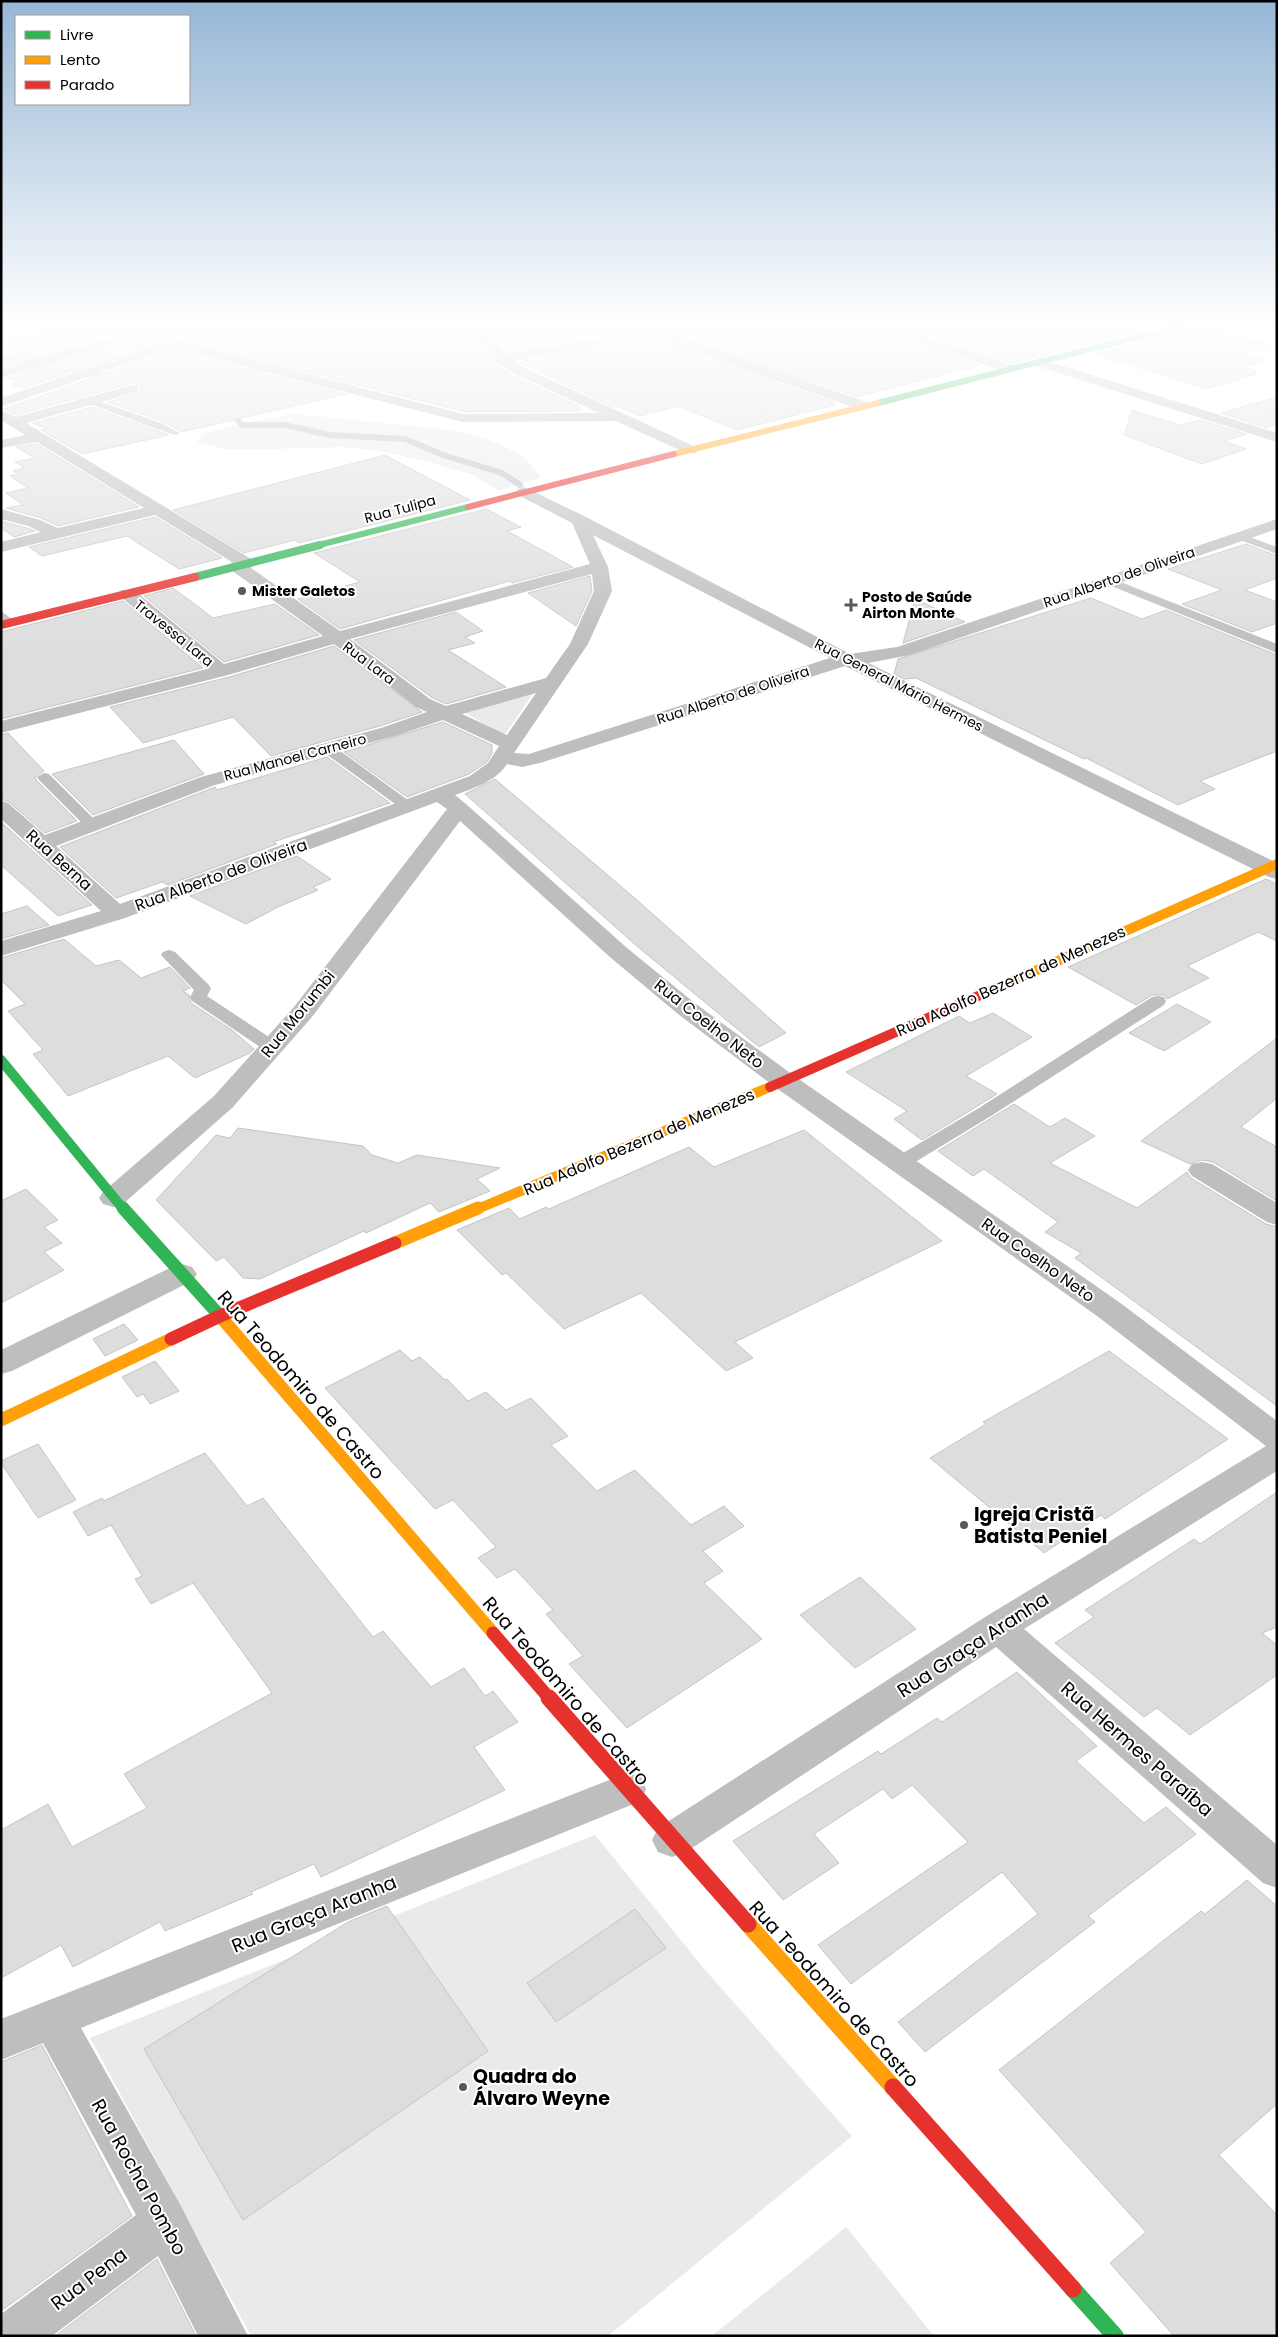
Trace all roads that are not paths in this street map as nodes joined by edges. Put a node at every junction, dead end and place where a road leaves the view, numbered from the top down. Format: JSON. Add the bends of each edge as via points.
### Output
{"nodes":[{"id":1,"x":37,"y":434,"type":"edge"},
{"id":2,"x":655,"y":434,"type":"edge"},
{"id":3,"x":754,"y":434,"type":"edge"},
{"id":4,"x":1265,"y":434,"type":"edge"},
{"id":5,"x":40,"y":436,"type":"junction"},
{"id":6,"x":1277,"y":438,"type":"edge"},
{"id":7,"x":1,"y":444,"type":"edge"},
{"id":8,"x":691,"y":450,"type":"junction"},
{"id":9,"x":524,"y":492,"type":"junction"},
{"id":10,"x":158,"y":509,"type":"junction"},
{"id":11,"x":1,"y":514,"type":"edge"},
{"id":12,"x":578,"y":519,"type":"junction"},
{"id":13,"x":1277,"y":524,"type":"edge"},
{"id":14,"x":57,"y":534,"type":"junction"},
{"id":15,"x":1239,"y":536,"type":"junction"},
{"id":16,"x":1,"y":547,"type":"edge"},
{"id":17,"x":1277,"y":551,"type":"edge"},
{"id":18,"x":242,"y":565,"type":"junction"},
{"id":19,"x":600,"y":567,"type":"junction"},
{"id":20,"x":1108,"y":581,"type":"junction"},
{"id":21,"x":128,"y":594,"type":"junction"},
{"id":22,"x":4,"y":621,"type":"edge"},
{"id":23,"x":335,"y":638,"type":"junction"},
{"id":24,"x":1277,"y":649,"type":"edge"},
{"id":25,"x":845,"y":659,"type":"junction"},
{"id":26,"x":221,"y":671,"type":"junction"},
{"id":27,"x":554,"y":682,"type":"junction"},
{"id":28,"x":443,"y":713,"type":"junction"},
{"id":29,"x":1,"y":727,"type":"edge"},
{"id":30,"x":327,"y":748,"type":"junction"},
{"id":31,"x":506,"y":750,"type":"junction"},
{"id":32,"x":44,"y":777,"type":"dead end"},
{"id":33,"x":449,"y":801,"type":"junction"},
{"id":34,"x":407,"y":806,"type":"junction"},
{"id":35,"x":1,"y":807,"type":"edge"},
{"id":36,"x":92,"y":825,"type":"junction"},
{"id":37,"x":41,"y":844,"type":"junction"},
{"id":38,"x":1274,"y":868,"type":"edge"},
{"id":39,"x":117,"y":913,"type":"junction"},
{"id":40,"x":1,"y":949,"type":"edge"},
{"id":41,"x":169,"y":955,"type":"dead end"},
{"id":42,"x":1158,"y":1001,"type":"dead end"},
{"id":43,"x":272,"y":1047,"type":"junction"},
{"id":44,"x":1,"y":1060,"type":"edge"},
{"id":45,"x":784,"y":1081,"type":"junction"},
{"id":46,"x":900,"y":1162,"type":"junction"},
{"id":47,"x":1202,"y":1170,"type":"dead end"},
{"id":48,"x":113,"y":1198,"type":"junction"},
{"id":49,"x":1277,"y":1216,"type":"edge"},
{"id":50,"x":182,"y":1274,"type":"junction"},
{"id":51,"x":220,"y":1316,"type":"junction"},
{"id":52,"x":1,"y":1363,"type":"edge"},
{"id":53,"x":1,"y":1420,"type":"edge"},
{"id":54,"x":1277,"y":1438,"type":"edge"},
{"id":55,"x":1277,"y":1456,"type":"edge"},
{"id":56,"x":998,"y":1627,"type":"junction"},
{"id":57,"x":627,"y":1789,"type":"junction"},
{"id":58,"x":672,"y":1840,"type":"junction"},
{"id":59,"x":1277,"y":1870,"type":"edge"},
{"id":60,"x":53,"y":2019,"type":"junction"},
{"id":61,"x":1,"y":2040,"type":"edge"},
{"id":62,"x":165,"y":2222,"type":"junction"},
{"id":63,"x":12,"y":2336,"type":"edge"},
{"id":64,"x":224,"y":2336,"type":"edge"},
{"id":65,"x":1115,"y":2336,"type":"edge"}],
"edges":[{"from":1,"to":5,"type":"street","name":"Rua Lara"},
{"from":2,"to":8,"type":"street"},
{"from":3,"to":8,"type":"street","name":"Rua Tulipa"},
{"from":4,"to":6,"type":"street"},
{"from":5,"to":7,"type":"street"},
{"from":5,"to":10,"type":"street","name":"Rua Lara"},
{"from":8,"to":9,"type":"street","name":"Rua Tulipa"},
{"from":9,"to":12,"type":"street","name":"Rua General Mário Hermes"},
{"from":9,"to":18,"type":"street","name":"Rua Tulipa"},
{"from":10,"to":14,"type":"street"},
{"from":10,"to":18,"type":"street","name":"Rua Lara"},
{"from":11,"to":14,"type":"street","via":[[34,523]]},
{"from":12,"to":19,"type":"street"},
{"from":12,"to":25,"type":"street","name":"Rua General Mário Hermes"},
{"from":13,"to":15,"type":"street","name":"Rua Alberto de Oliveira"},
{"from":14,"to":16,"type":"street"},
{"from":15,"to":17,"type":"lane"},
{"from":15,"to":20,"type":"street","name":"Rua Alberto de Oliveira"},
{"from":18,"to":21,"type":"street","name":"Rua Tulipa"},
{"from":18,"to":23,"type":"street","name":"Rua Lara"},
{"from":19,"to":23,"type":"street"},
{"from":19,"to":27,"type":"street","via":[[602,591],[579,644]]},
{"from":20,"to":24,"type":"lane"},
{"from":20,"to":25,"type":"street","name":"Rua Alberto de Oliveira","via":[[903,652]]},
{"from":21,"to":22,"type":"street","name":"Rua Tulipa"},
{"from":21,"to":26,"type":"street","name":"Travessa Lara"},
{"from":23,"to":26,"type":"street"},
{"from":23,"to":28,"type":"street","name":"Rua Lara","via":[[423,703]]},
{"from":25,"to":31,"type":"street","name":"Rua Alberto de Oliveira","via":[[533,760],[522,761]]},
{"from":25,"to":38,"type":"street","name":"Rua General Mário Hermes"},
{"from":26,"to":29,"type":"street"},
{"from":27,"to":28,"type":"street","name":"Rua Manoel Carneiro"},
{"from":27,"to":31,"type":"street"},
{"from":28,"to":30,"type":"street","name":"Rua Manoel Carneiro"},
{"from":28,"to":31,"type":"street","name":"Rua Lara"},
{"from":30,"to":34,"type":"lane"},
{"from":30,"to":36,"type":"street","name":"Rua Manoel Carneiro","via":[[208,781]]},
{"from":31,"to":33,"type":"street","via":[[495,767]]},
{"from":32,"to":36,"type":"lane"},
{"from":33,"to":34,"type":"street","name":"Rua Alberto de Oliveira"},
{"from":33,"to":43,"type":"street","name":"Rua Morumbi","via":[[303,1012]]},
{"from":33,"to":45,"type":"street","name":"Rua Coelho Neto","via":[[619,953],[687,1009]]},
{"from":34,"to":39,"type":"street","name":"Rua Alberto de Oliveira"},
{"from":35,"to":37,"type":"street","name":"Rua Berna"},
{"from":36,"to":37,"type":"street","name":"Rua Manoel Carneiro"},
{"from":37,"to":39,"type":"street","name":"Rua Berna"},
{"from":38,"to":45,"type":"street","name":"Rua Adolfo Bezerra de Menezes"},
{"from":39,"to":40,"type":"street","name":"Rua Alberto de Oliveira"},
{"from":41,"to":43,"type":"lane","via":[[203,989],[198,997]]},
{"from":42,"to":46,"type":"lane","via":[[985,1112]]},
{"from":43,"to":48,"type":"street","name":"Rua Morumbi","via":[[223,1102]]},
{"from":44,"to":48,"type":"street","name":"Rua Teodomiro de Castro"},
{"from":45,"to":46,"type":"street","name":"Rua Coelho Neto"},
{"from":45,"to":51,"type":"street","name":"Rua Adolfo Bezerra de Menezes"},
{"from":46,"to":54,"type":"street","name":"Rua Coelho Neto","via":[[1108,1309]]},
{"from":47,"to":49,"type":"street"},
{"from":48,"to":50,"type":"street","name":"Rua Teodomiro de Castro"},
{"from":50,"to":51,"type":"street","name":"Rua Teodomiro de Castro"},
{"from":50,"to":52,"type":"street"},
{"from":51,"to":53,"type":"street","name":"Rua Adolfo Bezerra de Menezes"},
{"from":51,"to":57,"type":"street","name":"Rua Teodomiro de Castro"},
{"from":55,"to":56,"type":"street","name":"Rua Graça Aranha"},
{"from":56,"to":58,"type":"street","name":"Rua Graça Aranha"},
{"from":56,"to":59,"type":"street","name":"Rua Hermes Paraíba"},
{"from":57,"to":58,"type":"street","name":"Rua Teodomiro de Castro"},
{"from":57,"to":60,"type":"street","name":"Rua Graça Aranha"},
{"from":58,"to":65,"type":"street","name":"Rua Teodomiro de Castro"},
{"from":60,"to":61,"type":"street","name":"Rua Graça Aranha"},
{"from":60,"to":62,"type":"street","name":"Rua Rocha Pombo"},
{"from":62,"to":63,"type":"street","name":"Rua Pena"},
{"from":62,"to":64,"type":"street","name":"Rua Rocha Pombo"}]}
